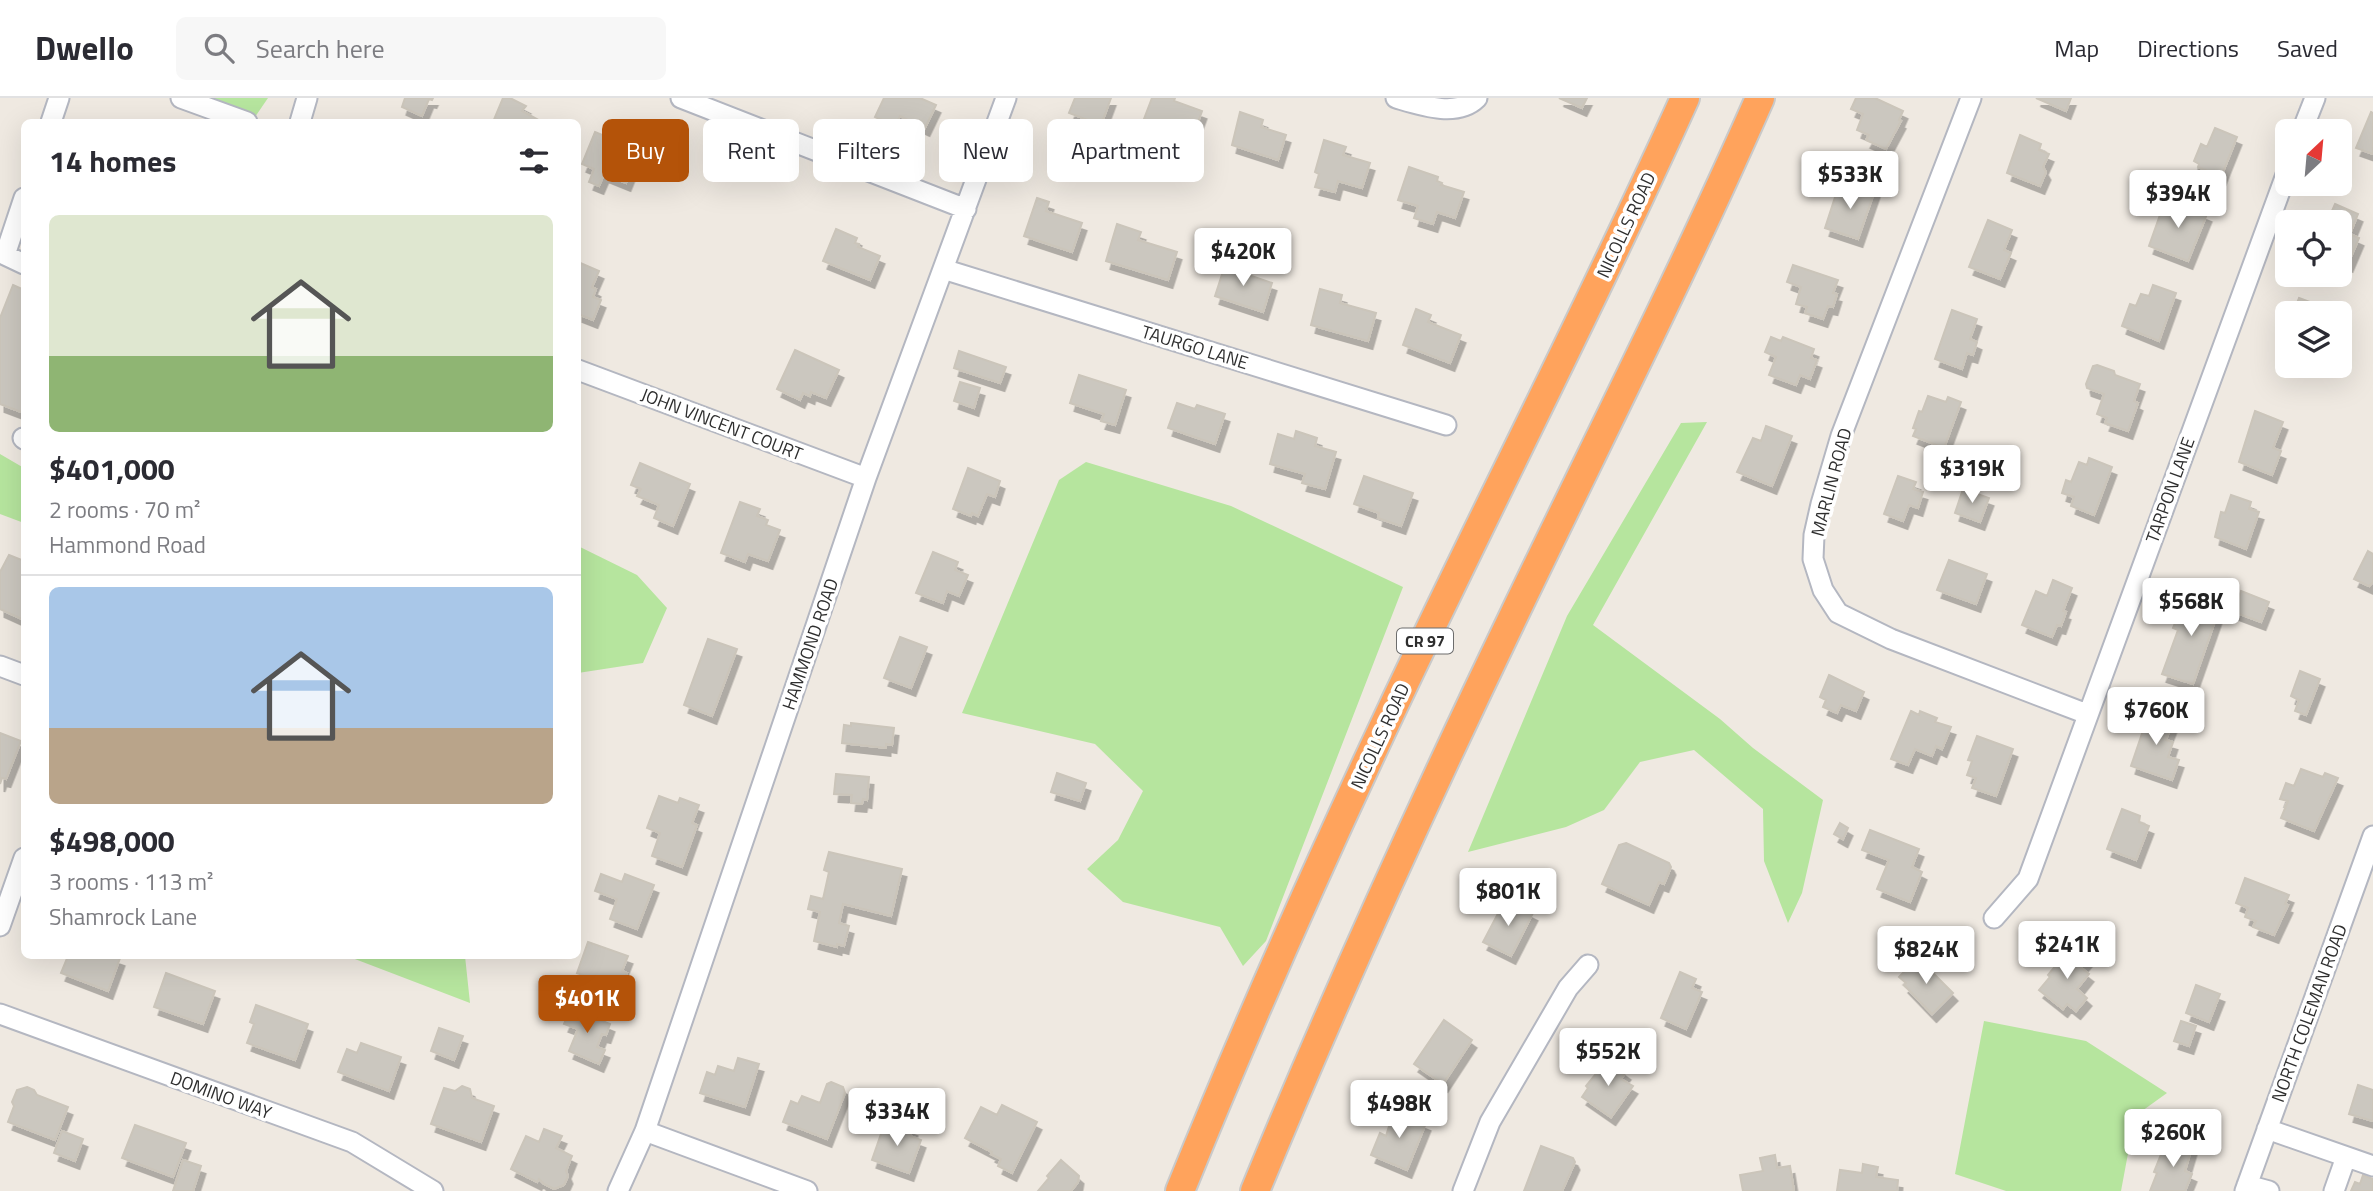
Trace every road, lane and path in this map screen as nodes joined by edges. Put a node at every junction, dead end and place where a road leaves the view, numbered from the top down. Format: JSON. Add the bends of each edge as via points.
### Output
{"nodes":[{"id":1,"x":60,"y":98,"type":"edge"},
{"id":2,"x":181,"y":98,"type":"edge"},
{"id":3,"x":307,"y":98,"type":"edge"},
{"id":4,"x":681,"y":98,"type":"edge"},
{"id":5,"x":1006,"y":98,"type":"edge"},
{"id":6,"x":1396,"y":98,"type":"edge"},
{"id":7,"x":1477,"y":98,"type":"edge"},
{"id":8,"x":1685,"y":98,"type":"edge"},
{"id":9,"x":1760,"y":98,"type":"edge"},
{"id":10,"x":1971,"y":98,"type":"edge"},
{"id":11,"x":2315,"y":98,"type":"edge"},
{"id":12,"x":52,"y":119,"type":"edge"},
{"id":13,"x":239,"y":119,"type":"edge"},
{"id":14,"x":301,"y":119,"type":"edge"},
{"id":15,"x":2307,"y":119,"type":"edge"},
{"id":16,"x":2278,"y":196,"type":"edge"},
{"id":17,"x":21,"y":206,"type":"edge"},
{"id":18,"x":966,"y":209,"type":"junction"},
{"id":19,"x":2,"y":257,"type":"edge"},
{"id":20,"x":21,"y":263,"type":"edge"},
{"id":21,"x":943,"y":269,"type":"junction"},
{"id":22,"x":581,"y":371,"type":"edge"},
{"id":23,"x":1446,"y":425,"type":"dead end"},
{"id":24,"x":866,"y":478,"type":"junction"},
{"id":25,"x":0,"y":666,"type":"edge"},
{"id":26,"x":21,"y":674,"type":"edge"},
{"id":27,"x":2087,"y":714,"type":"junction"},
{"id":28,"x":2373,"y":836,"type":"edge"},
{"id":29,"x":21,"y":866,"type":"edge"},
{"id":30,"x":1994,"y":918,"type":"dead end"},
{"id":31,"x":0,"y":926,"type":"edge"},
{"id":32,"x":1587,"y":965,"type":"dead end"},
{"id":33,"x":0,"y":1014,"type":"edge"},
{"id":34,"x":2267,"y":1129,"type":"junction"},
{"id":35,"x":645,"y":1131,"type":"junction"},
{"id":36,"x":2346,"y":1157,"type":"junction"},
{"id":37,"x":2373,"y":1166,"type":"edge"},
{"id":38,"x":2246,"y":1188,"type":"edge"},
{"id":39,"x":433,"y":1191,"type":"edge"},
{"id":40,"x":618,"y":1191,"type":"edge"},
{"id":41,"x":807,"y":1191,"type":"edge"},
{"id":42,"x":1180,"y":1191,"type":"edge"},
{"id":43,"x":1255,"y":1191,"type":"edge"},
{"id":44,"x":1463,"y":1191,"type":"edge"},
{"id":45,"x":2269,"y":1191,"type":"edge"},
{"id":46,"x":2334,"y":1191,"type":"edge"}],
"edges":[{"from":1,"to":12,"type":"street"},
{"from":2,"to":13,"type":"street"},
{"from":3,"to":14,"type":"street"},
{"from":4,"to":18,"type":"street"},
{"from":5,"to":18,"type":"street","name":"HAMMOND ROAD"},
{"from":6,"to":7,"type":"street","via":[[1443,109]]},
{"from":8,"to":42,"type":"highway","name":"NICOLLS ROAD","number":"CR 97","via":[[1375,745],[1270,975]]},
{"from":9,"to":43,"type":"highway","via":[[1704,226],[1441,769]]},
{"from":10,"to":27,"type":"street","name":"MARLIN ROAD","via":[[1841,436],[1821,504],[1813,559],[1823,590],[1838,613],[1891,639]]},
{"from":11,"to":15,"type":"street"},
{"from":16,"to":27,"type":"street","name":"TARPON LANE"},
{"from":17,"to":19,"type":"street"},
{"from":18,"to":21,"type":"street","name":"HAMMOND ROAD"},
{"from":19,"to":20,"type":"street"},
{"from":21,"to":23,"type":"street","name":"TAURGO LANE"},
{"from":21,"to":24,"type":"street","name":"HAMMOND ROAD"},
{"from":22,"to":24,"type":"street","name":"JOHN VINCENT COURT"},
{"from":24,"to":35,"type":"street","name":"HAMMOND ROAD"},
{"from":25,"to":26,"type":"street"},
{"from":27,"to":30,"type":"street","name":"TARPON LANE","via":[[2028,879]]},
{"from":28,"to":34,"type":"street","name":"NORTH COLEMAN ROAD"},
{"from":29,"to":31,"type":"street"},
{"from":32,"to":44,"type":"street","via":[[1568,988],[1490,1122]]},
{"from":33,"to":39,"type":"street","name":"DOMINO WAY","via":[[352,1142]]},
{"from":34,"to":36,"type":"street"},
{"from":34,"to":38,"type":"street","name":"NORTH COLEMAN ROAD"},
{"from":35,"to":40,"type":"street","name":"HAMMOND ROAD"},
{"from":35,"to":41,"type":"street"},
{"from":36,"to":37,"type":"street"},
{"from":36,"to":46,"type":"street"},
{"from":38,"to":45,"type":"street"}]}
